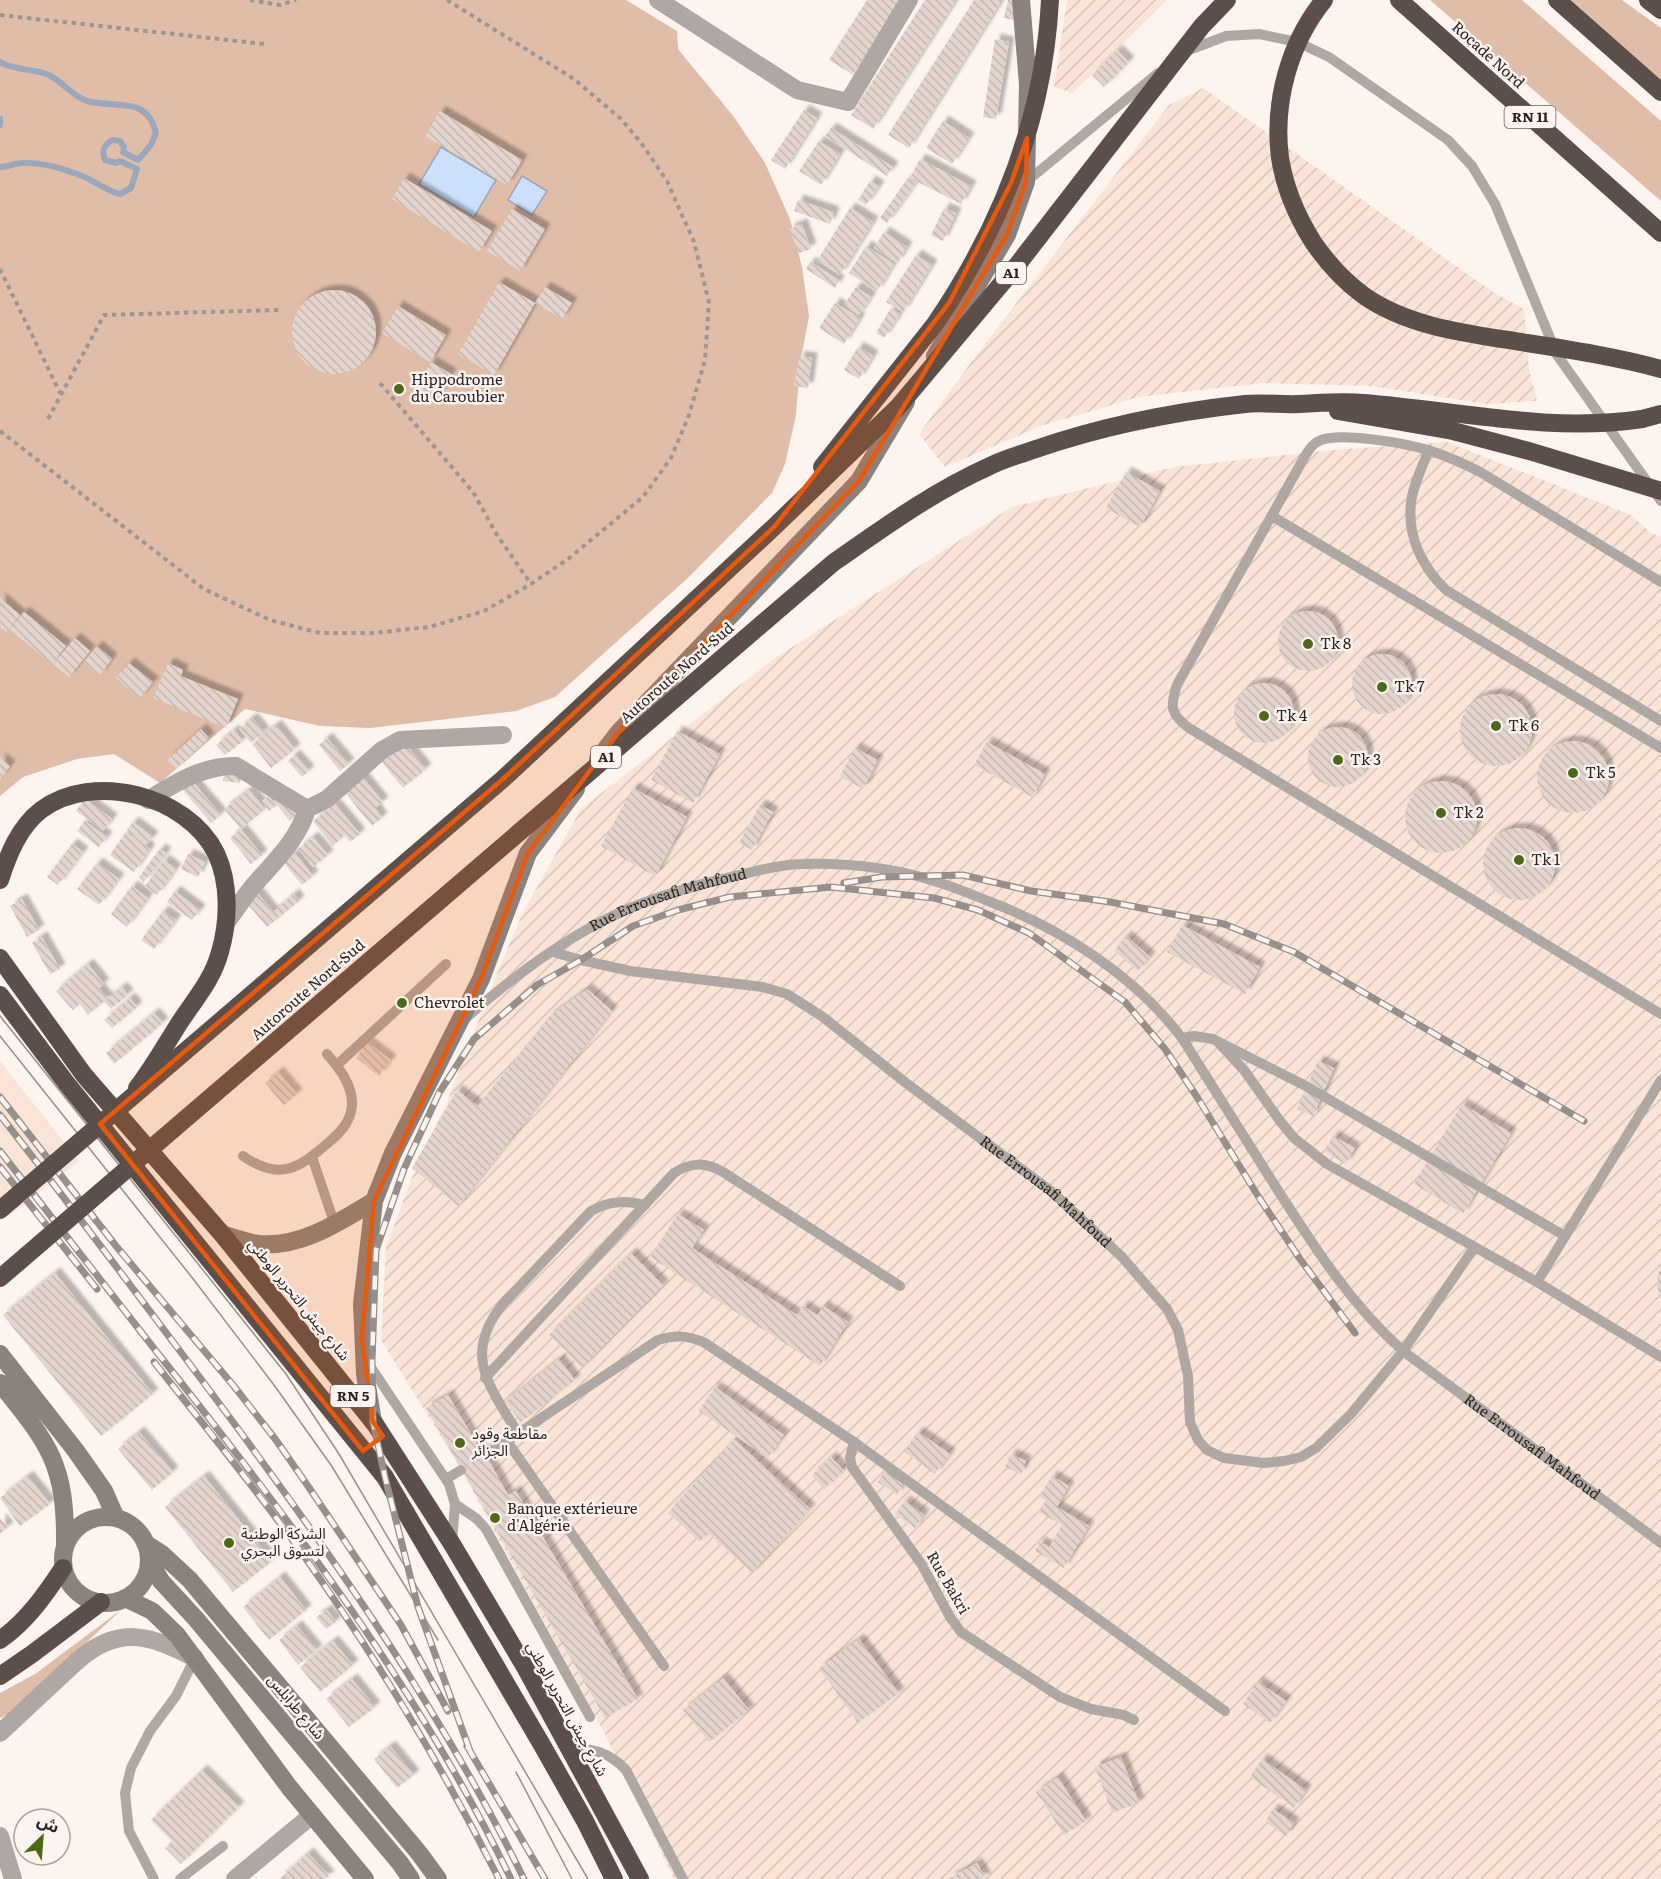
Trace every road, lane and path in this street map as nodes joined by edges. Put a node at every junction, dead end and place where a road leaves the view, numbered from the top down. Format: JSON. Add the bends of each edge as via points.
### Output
{"nodes":[{"id":1,"x":250,"y":0,"type":"edge"},
{"id":2,"x":296,"y":0,"type":"edge"},
{"id":3,"x":447,"y":0,"type":"edge"},
{"id":4,"x":658,"y":0,"type":"edge"},
{"id":5,"x":909,"y":0,"type":"edge"},
{"id":6,"x":1021,"y":0,"type":"edge"},
{"id":7,"x":1050,"y":0,"type":"edge"},
{"id":8,"x":1227,"y":0,"type":"edge"},
{"id":9,"x":1324,"y":0,"type":"edge"},
{"id":10,"x":1399,"y":0,"type":"edge"},
{"id":11,"x":1557,"y":0,"type":"edge"},
{"id":12,"x":1648,"y":0,"type":"edge"},
{"id":13,"x":1661,"y":10,"type":"edge"},
{"id":14,"x":0,"y":15,"type":"edge"},
{"id":15,"x":265,"y":44,"type":"dead end"},
{"id":16,"x":1661,"y":92,"type":"edge"},
{"id":17,"x":1026,"y":182,"type":"junction"},
{"id":18,"x":1661,"y":233,"type":"edge"},
{"id":19,"x":0,"y":270,"type":"edge"},
{"id":20,"x":281,"y":310,"type":"dead end"},
{"id":21,"x":1661,"y":369,"type":"edge"},
{"id":22,"x":380,"y":383,"type":"dead end"},
{"id":23,"x":61,"y":393,"type":"junction"},
{"id":24,"x":1298,"y":404,"type":"junction"},
{"id":25,"x":1661,"y":414,"type":"edge"},
{"id":26,"x":48,"y":419,"type":"dead end"},
{"id":27,"x":0,"y":431,"type":"edge"},
{"id":28,"x":1429,"y":450,"type":"junction"},
{"id":29,"x":1661,"y":491,"type":"edge"},
{"id":30,"x":1661,"y":501,"type":"edge"},
{"id":31,"x":1272,"y":516,"type":"junction"},
{"id":32,"x":774,"y":528,"type":"junction"},
{"id":33,"x":1661,"y":582,"type":"edge"},
{"id":34,"x":531,"y":585,"type":"junction"},
{"id":35,"x":1661,"y":721,"type":"edge"},
{"id":36,"x":503,"y":735,"type":"dead end"},
{"id":37,"x":1661,"y":748,"type":"edge"},
{"id":38,"x":148,"y":800,"type":"junction"},
{"id":39,"x":307,"y":809,"type":"junction"},
{"id":40,"x":0,"y":880,"type":"edge"},
{"id":41,"x":226,"y":923,"type":"junction"},
{"id":42,"x":552,"y":952,"type":"junction"},
{"id":43,"x":0,"y":958,"type":"edge"},
{"id":44,"x":446,"y":964,"type":"dead end"},
{"id":45,"x":0,"y":995,"type":"edge"},
{"id":46,"x":1661,"y":1014,"type":"edge"},
{"id":47,"x":460,"y":1024,"type":"junction"},
{"id":48,"x":1182,"y":1038,"type":"junction"},
{"id":49,"x":1218,"y":1042,"type":"junction"},
{"id":50,"x":327,"y":1054,"type":"dead end"},
{"id":51,"x":337,"y":1065,"type":"junction"},
{"id":52,"x":1661,"y":1080,"type":"edge"},
{"id":53,"x":125,"y":1103,"type":"junction"},
{"id":54,"x":243,"y":1156,"type":"dead end"},
{"id":55,"x":312,"y":1157,"type":"junction"},
{"id":56,"x":374,"y":1201,"type":"junction"},
{"id":57,"x":645,"y":1205,"type":"junction"},
{"id":58,"x":0,"y":1210,"type":"edge"},
{"id":59,"x":334,"y":1225,"type":"junction"},
{"id":60,"x":222,"y":1234,"type":"junction"},
{"id":61,"x":1565,"y":1236,"type":"junction"},
{"id":62,"x":1474,"y":1248,"type":"junction"},
{"id":63,"x":0,"y":1278,"type":"edge"},
{"id":64,"x":1537,"y":1282,"type":"junction"},
{"id":65,"x":900,"y":1286,"type":"dead end"},
{"id":66,"x":1403,"y":1351,"type":"junction"},
{"id":67,"x":0,"y":1354,"type":"edge"},
{"id":68,"x":364,"y":1357,"type":"junction"},
{"id":69,"x":1661,"y":1357,"type":"edge"},
{"id":70,"x":485,"y":1378,"type":"junction"},
{"id":71,"x":0,"y":1383,"type":"edge"},
{"id":72,"x":378,"y":1429,"type":"junction"},
{"id":73,"x":518,"y":1434,"type":"junction"},
{"id":74,"x":507,"y":1441,"type":"junction"},
{"id":75,"x":854,"y":1442,"type":"junction"},
{"id":76,"x":363,"y":1451,"type":"junction"},
{"id":77,"x":486,"y":1455,"type":"dead end"},
{"id":78,"x":462,"y":1470,"type":"dead end"},
{"id":79,"x":446,"y":1479,"type":"junction"},
{"id":80,"x":455,"y":1504,"type":"junction"},
{"id":81,"x":116,"y":1518,"type":"junction"},
{"id":82,"x":145,"y":1543,"type":"junction"},
{"id":83,"x":1661,"y":1543,"type":"edge"},
{"id":84,"x":452,"y":1544,"type":"junction"},
{"id":85,"x":65,"y":1546,"type":"junction"},
{"id":86,"x":149,"y":1562,"type":"junction"},
{"id":87,"x":63,"y":1568,"type":"junction"},
{"id":88,"x":130,"y":1595,"type":"junction"},
{"id":89,"x":101,"y":1602,"type":"junction"},
{"id":90,"x":196,"y":1619,"type":"junction"},
{"id":91,"x":0,"y":1640,"type":"edge"},
{"id":92,"x":195,"y":1658,"type":"junction"},
{"id":93,"x":664,"y":1666,"type":"dead end"},
{"id":94,"x":0,"y":1676,"type":"edge"},
{"id":95,"x":1225,"y":1711,"type":"dead end"},
{"id":96,"x":590,"y":1717,"type":"dead end"},
{"id":97,"x":1134,"y":1720,"type":"dead end"},
{"id":98,"x":0,"y":1733,"type":"edge"},
{"id":99,"x":569,"y":1750,"type":"junction"},
{"id":100,"x":312,"y":1815,"type":"junction"},
{"id":101,"x":0,"y":1836,"type":"edge"},
{"id":102,"x":223,"y":1846,"type":"dead end"},
{"id":103,"x":13,"y":1879,"type":"edge"},
{"id":104,"x":154,"y":1879,"type":"edge"},
{"id":105,"x":180,"y":1879,"type":"edge"},
{"id":106,"x":235,"y":1879,"type":"edge"},
{"id":107,"x":365,"y":1879,"type":"edge"},
{"id":108,"x":411,"y":1879,"type":"edge"},
{"id":109,"x":438,"y":1879,"type":"edge"},
{"id":110,"x":614,"y":1879,"type":"edge"},
{"id":111,"x":640,"y":1879,"type":"edge"},
{"id":112,"x":683,"y":1879,"type":"edge"}],
"edges":[{"from":1,"to":2,"type":"path","via":[[280,5]]},
{"from":3,"to":34,"type":"path","via":[[574,79],[621,119],[667,181],[694,242],[710,302],[705,360],[671,458],[643,497],[568,560]]},
{"from":4,"to":5,"type":"street","via":[[797,90],[848,102]]},
{"from":6,"to":17,"type":"main road","via":[[1028,84]]},
{"from":7,"to":32,"type":"highway","number":"A1","bridge":true,"via":[[1049,34],[1032,123],[1011,183],[988,231],[934,324]]},
{"from":8,"to":32,"type":"highway","number":"A1","bridge":true,"via":[[1202,26],[1018,264],[898,407]]},
{"from":9,"to":21,"type":"highway","bridge":true,"via":[[1292,55],[1279,113],[1279,147],[1292,203],[1318,249],[1336,271],[1363,295],[1422,322]]},
{"from":10,"to":18,"type":"highway","name":"Rocade Nord","number":"RN 11"},
{"from":11,"to":16,"type":"highway"},
{"from":12,"to":13,"type":"highway"},
{"from":14,"to":15,"type":"path"},
{"from":17,"to":30,"type":"lane","via":[[1183,52],[1226,36],[1259,34],[1297,42],[1329,57],[1448,140],[1472,166],[1495,204],[1557,355]]},
{"from":17,"to":47,"type":"main road","via":[[1007,235],[859,481],[620,732],[528,853]]},
{"from":19,"to":23,"type":"path"},
{"from":20,"to":23,"type":"path","via":[[104,315]]},
{"from":22,"to":34,"type":"path","via":[[473,492]]},
{"from":23,"to":26,"type":"path"},
{"from":24,"to":25,"type":"highway","bridge":true,"via":[[1363,403],[1568,425],[1622,422]]},
{"from":24,"to":29,"type":"highway","bridge":true,"via":[[1453,431]]},
{"from":24,"to":63,"type":"highway","name":"Autoroute Nord-Sud","number":"A1","bridge":true,"via":[[1246,404],[1156,416],[1078,435],[991,465],[891,522],[833,563]]},
{"from":27,"to":34,"type":"path","via":[[204,589],[270,620],[320,633],[429,627],[483,611]]},
{"from":28,"to":31,"type":"lane","via":[[1344,437],[1317,442]]},
{"from":28,"to":33,"type":"lane","via":[[1482,473]]},
{"from":28,"to":35,"type":"lane","via":[[1411,502],[1411,528],[1431,575],[1446,590]]},
{"from":31,"to":37,"type":"lane"},
{"from":31,"to":46,"type":"lane","via":[[1177,685],[1172,710],[1179,721]]},
{"from":32,"to":53,"type":"highway","number":"A1","bridge":true,"via":[[503,779]]},
{"from":36,"to":39,"type":"street","via":[[400,740],[382,750],[327,799]]},
{"from":38,"to":39,"type":"street","via":[[181,780],[236,766]]},
{"from":38,"to":40,"type":"highway","via":[[111,791],[75,793],[41,810],[22,829]]},
{"from":38,"to":41,"type":"highway","via":[[184,817],[216,853],[226,897]]},
{"from":39,"to":41,"type":"street","via":[[284,851]]},
{"from":41,"to":53,"type":"highway","bridge":true,"via":[[211,978]]},
{"from":42,"to":47,"type":"lane","name":"Rue Errousafi Mahfoud","via":[[515,977]]},
{"from":42,"to":48,"type":"lane","name":"Rue Errousafi Mahfoud","via":[[638,905],[684,889],[800,863],[867,867],[936,881],[1022,913],[1062,935],[1134,987]]},
{"from":42,"to":66,"type":"lane","name":"Rue Errousafi Mahfoud","via":[[630,971],[769,988],[800,1001],[823,1017],[1051,1191],[1122,1257],[1167,1309],[1178,1330],[1188,1376],[1190,1422],[1207,1450],[1224,1458],[1264,1463],[1301,1457],[1351,1414]]},
{"from":43,"to":60,"type":"highway","name":"شارع جيش التحرير الوطني","number":"RN 5","via":[[84,1075]]},
{"from":44,"to":51,"type":"lane"},
{"from":45,"to":76,"type":"highway","number":"RN 5","via":[[67,1084]]},
{"from":47,"to":56,"type":"main road","name":"Rue Errousafi Mahfoud","via":[[393,1152]]},
{"from":48,"to":49,"type":"lane","via":[[1201,1036]]},
{"from":48,"to":66,"type":"lane","name":"Rue Errousafi Mahfoud","via":[[1322,1259],[1366,1315]]},
{"from":49,"to":61,"type":"lane","via":[[1304,1084]]},
{"from":49,"to":62,"type":"lane","via":[[1244,1070],[1294,1138],[1310,1151],[1348,1177]]},
{"from":50,"to":51,"type":"lane"},
{"from":51,"to":55,"type":"lane","via":[[350,1091],[349,1117],[343,1129]]},
{"from":52,"to":61,"type":"lane"},
{"from":53,"to":58,"type":"highway","number":"A1","bridge":true},
{"from":54,"to":55,"type":"lane","via":[[259,1166],[277,1170],[302,1165]]},
{"from":55,"to":59,"type":"lane"},
{"from":56,"to":59,"type":"main road"},
{"from":56,"to":68,"type":"main road","name":"Rue Errousafi Mahfoud","via":[[362,1304]]},
{"from":57,"to":65,"type":"lane","via":[[682,1168],[693,1164],[714,1167]]},
{"from":57,"to":70,"type":"lane"},
{"from":57,"to":70,"type":"lane","via":[[617,1201],[591,1211],[502,1305],[490,1320],[483,1339]]},
{"from":59,"to":60,"type":"main road","via":[[275,1243],[255,1244]]},
{"from":60,"to":72,"type":"highway","name":"شارع جيش التحرير الوطني","number":"RN 5"},
{"from":61,"to":64,"type":"lane"},
{"from":62,"to":64,"type":"lane"},
{"from":62,"to":66,"type":"lane"},
{"from":64,"to":69,"type":"lane"},
{"from":66,"to":83,"type":"lane","name":"Rue Errousafi Mahfoud"},
{"from":67,"to":81,"type":"main road","via":[[76,1451],[104,1491]]},
{"from":68,"to":72,"type":"main road","name":"Rue Errousafi Mahfoud"},
{"from":68,"to":79,"type":"lane"},
{"from":70,"to":73,"type":"lane"},
{"from":71,"to":85,"type":"main road","via":[[36,1428],[55,1462],[64,1500]]},
{"from":72,"to":76,"type":"highway"},
{"from":72,"to":84,"type":"highway","name":"شارع جيش التحرير الوطني","number":"RN 5"},
{"from":73,"to":74,"type":"lane"},
{"from":73,"to":75,"type":"lane","via":[[658,1340],[682,1336],[705,1343]]},
{"from":74,"to":77,"type":"lane"},
{"from":74,"to":93,"type":"lane"},
{"from":75,"to":95,"type":"lane"},
{"from":75,"to":97,"type":"lane","name":"Rue Bakri","via":[[852,1467],[922,1565],[961,1632],[1060,1697]]},
{"from":76,"to":110,"type":"highway","number":"RN 5","via":[[385,1478],[542,1744]]},
{"from":78,"to":79,"type":"lane"},
{"from":79,"to":80,"type":"lane"},
{"from":80,"to":84,"type":"lane"},
{"from":80,"to":96,"type":"lane","via":[[486,1529]]},
{"from":81,"to":82,"type":"main road","via":[[130,1525]]},
{"from":81,"to":85,"type":"main road","via":[[89,1520],[74,1530]]},
{"from":82,"to":86,"type":"main road"},
{"from":82,"to":109,"type":"main road","name":"شارع طرابلس","via":[[190,1580]]},
{"from":84,"to":99,"type":"highway","name":"شارع جيش التحرير الوطني","number":"RN 5"},
{"from":85,"to":87,"type":"main road"},
{"from":86,"to":88,"type":"main road","via":[[144,1578]]},
{"from":86,"to":90,"type":"main road"},
{"from":87,"to":89,"type":"main road","via":[[76,1592]]},
{"from":87,"to":91,"type":"highway","via":[[40,1602]]},
{"from":88,"to":89,"type":"main road","via":[[114,1602]]},
{"from":88,"to":90,"type":"main road","via":[[164,1602]]},
{"from":88,"to":92,"type":"main road","via":[[171,1628]]},
{"from":89,"to":94,"type":"highway"},
{"from":90,"to":108,"type":"main road"},
{"from":92,"to":98,"type":"street","via":[[150,1639],[102,1643],[88,1651]]},
{"from":92,"to":100,"type":"main road"},
{"from":92,"to":104,"type":"lane","via":[[176,1696],[150,1731],[131,1768],[125,1793],[129,1831]]},
{"from":99,"to":111,"type":"highway","name":"شارع جيش التحرير الوطني","number":"RN 5"},
{"from":99,"to":112,"type":"lane","via":[[594,1750],[626,1770]]},
{"from":100,"to":106,"type":"street"},
{"from":100,"to":107,"type":"main road"},
{"from":101,"to":103,"type":"street"},
{"from":102,"to":105,"type":"lane"}]}
